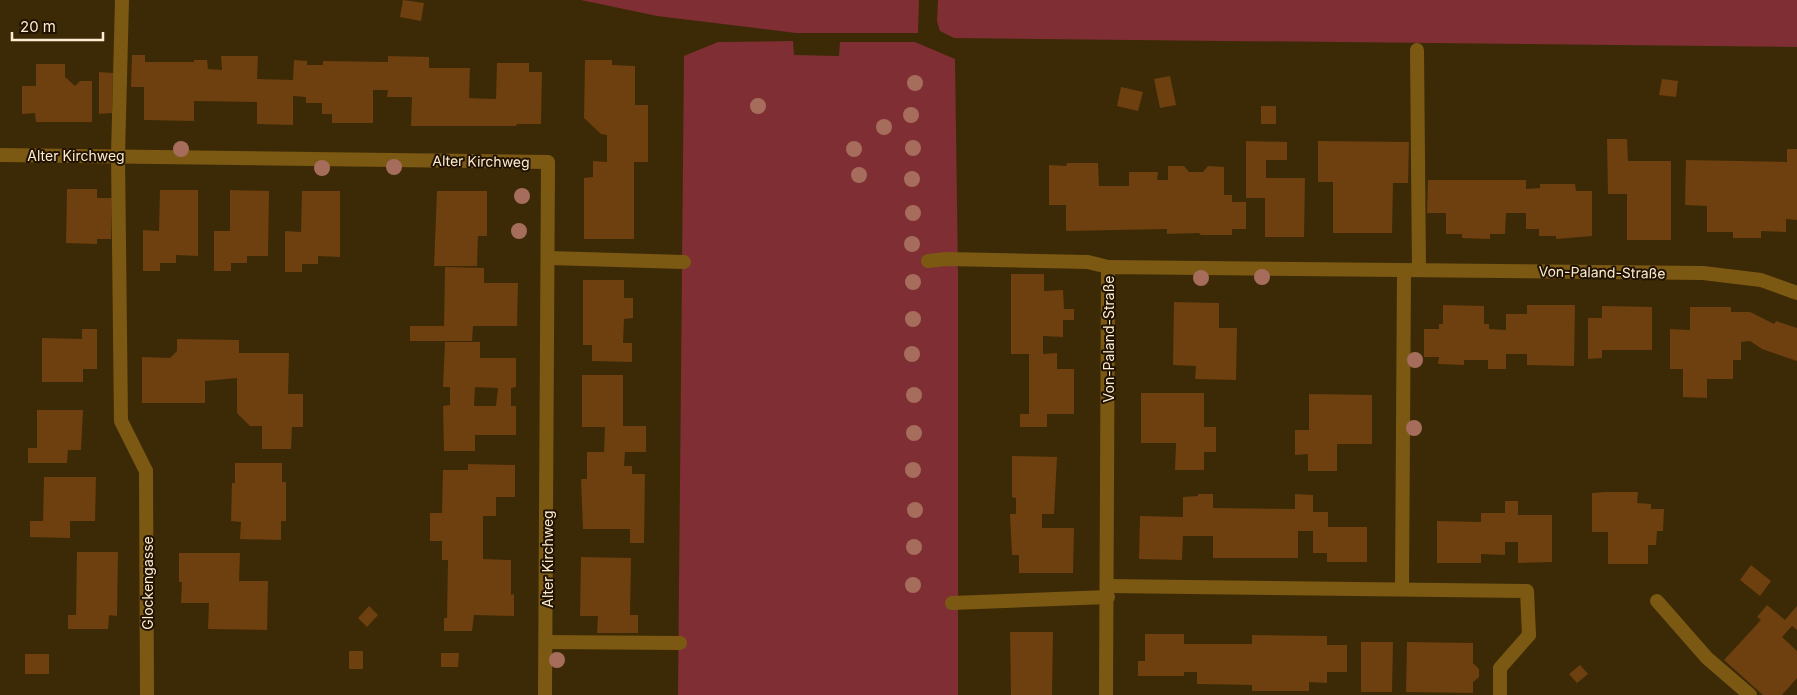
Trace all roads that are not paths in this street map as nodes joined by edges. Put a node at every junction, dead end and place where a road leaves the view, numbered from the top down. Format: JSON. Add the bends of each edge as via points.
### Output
{"nodes":[{"id":1,"x":122,"y":0,"type":"edge"},
{"id":2,"x":1417,"y":50,"type":"dead end"},
{"id":3,"x":0,"y":155,"type":"edge"},
{"id":4,"x":118,"y":155,"type":"junction"},
{"id":5,"x":549,"y":258,"type":"junction"},
{"id":6,"x":928,"y":261,"type":"dead end"},
{"id":7,"x":684,"y":262,"type":"dead end"},
{"id":8,"x":1108,"y":267,"type":"junction"},
{"id":9,"x":1419,"y":270,"type":"junction"},
{"id":10,"x":1404,"y":271,"type":"junction"},
{"id":11,"x":1797,"y":293,"type":"edge"},
{"id":12,"x":1402,"y":589,"type":"junction"},
{"id":13,"x":1107,"y":592,"type":"junction"},
{"id":14,"x":1657,"y":601,"type":"dead end"},
{"id":15,"x":952,"y":603,"type":"dead end"},
{"id":16,"x":546,"y":642,"type":"junction"},
{"id":17,"x":680,"y":643,"type":"dead end"},
{"id":18,"x":147,"y":695,"type":"edge"},
{"id":19,"x":545,"y":695,"type":"edge"},
{"id":20,"x":1106,"y":695,"type":"edge"},
{"id":21,"x":1500,"y":695,"type":"edge"},
{"id":22,"x":1750,"y":695,"type":"edge"}],
"edges":[{"from":1,"to":4,"type":"street"},
{"from":2,"to":9,"type":"street"},
{"from":3,"to":4,"type":"street","name":"Alter Kirchweg"},
{"from":4,"to":5,"type":"street","name":"Alter Kirchweg","via":[[548,162]]},
{"from":4,"to":18,"type":"street","name":"Glockengasse","via":[[121,421],[146,471]]},
{"from":5,"to":7,"type":"street"},
{"from":5,"to":16,"type":"street","name":"Alter Kirchweg"},
{"from":6,"to":8,"type":"street","via":[[1088,262]]},
{"from":8,"to":10,"type":"street","name":"Von-Paland-Straße"},
{"from":8,"to":13,"type":"street","name":"Von-Paland-Straße"},
{"from":9,"to":10,"type":"street","name":"Von-Paland-Straße"},
{"from":9,"to":11,"type":"street","name":"Von-Paland-Straße","via":[[1703,273],[1761,280]]},
{"from":10,"to":12,"type":"street"},
{"from":12,"to":13,"type":"street"},
{"from":12,"to":21,"type":"street","via":[[1527,591],[1529,635],[1500,668]]},
{"from":13,"to":15,"type":"street"},
{"from":13,"to":20,"type":"street","name":"Von-Paland-Straße"},
{"from":14,"to":22,"type":"street","via":[[1707,658]]},
{"from":16,"to":17,"type":"street"},
{"from":16,"to":19,"type":"street","name":"Alter Kirchweg"}]}
